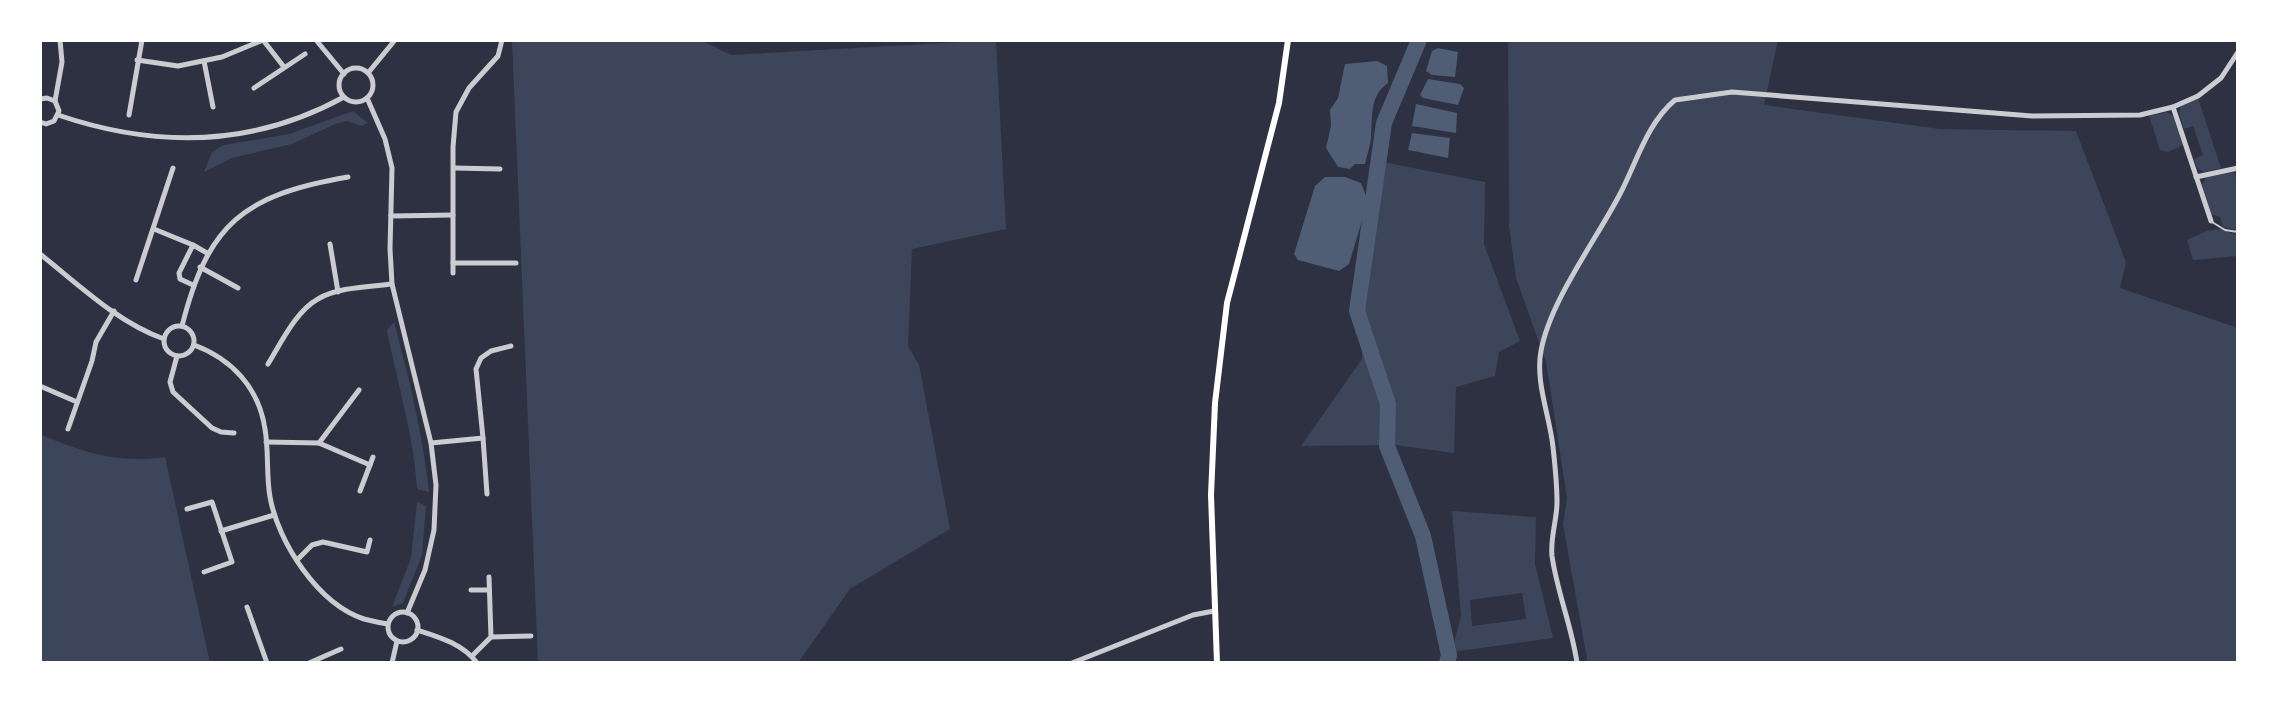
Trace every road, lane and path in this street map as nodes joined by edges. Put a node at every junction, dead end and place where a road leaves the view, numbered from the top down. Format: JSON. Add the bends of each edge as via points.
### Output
{"nodes":[{"id":1,"x":60,"y":40,"type":"edge"},
{"id":2,"x":142,"y":40,"type":"edge"},
{"id":3,"x":263,"y":40,"type":"edge"},
{"id":4,"x":316,"y":40,"type":"edge"},
{"id":5,"x":395,"y":40,"type":"edge"},
{"id":6,"x":502,"y":40,"type":"edge"},
{"id":7,"x":1288,"y":40,"type":"edge"},
{"id":8,"x":2238,"y":52,"type":"edge"},
{"id":9,"x":305,"y":54,"type":"dead end"},
{"id":10,"x":137,"y":60,"type":"junction"},
{"id":11,"x":204,"y":61,"type":"junction"},
{"id":12,"x":284,"y":67,"type":"junction"},
{"id":13,"x":368,"y":73,"type":"junction"},
{"id":14,"x":344,"y":74,"type":"junction"},
{"id":15,"x":254,"y":88,"type":"dead end"},
{"id":16,"x":344,"y":97,"type":"junction"},
{"id":17,"x":367,"y":98,"type":"junction"},
{"id":18,"x":40,"y":99,"type":"edge"},
{"id":19,"x":55,"y":101,"type":"junction"},
{"id":20,"x":213,"y":107,"type":"dead end"},
{"id":21,"x":2173,"y":107,"type":"junction"},
{"id":22,"x":58,"y":115,"type":"junction"},
{"id":23,"x":129,"y":115,"type":"dead end"},
{"id":24,"x":41,"y":125,"type":"edge"},
{"id":25,"x":173,"y":168,"type":"dead end"},
{"id":26,"x":454,"y":168,"type":"junction"},
{"id":27,"x":2238,"y":168,"type":"edge"},
{"id":28,"x":500,"y":169,"type":"dead end"},
{"id":29,"x":348,"y":177,"type":"dead end"},
{"id":30,"x":2196,"y":177,"type":"junction"},
{"id":31,"x":453,"y":215,"type":"junction"},
{"id":32,"x":391,"y":216,"type":"junction"},
{"id":33,"x":2211,"y":221,"type":"joint"},
{"id":34,"x":154,"y":229,"type":"junction"},
{"id":35,"x":2238,"y":232,"type":"edge"},
{"id":36,"x":330,"y":244,"type":"dead end"},
{"id":37,"x":193,"y":245,"type":"junction"},
{"id":38,"x":207,"y":253,"type":"junction"},
{"id":39,"x":40,"y":254,"type":"edge"},
{"id":40,"x":453,"y":263,"type":"junction"},
{"id":41,"x":516,"y":263,"type":"dead end"},
{"id":42,"x":200,"y":267,"type":"junction"},
{"id":43,"x":453,"y":273,"type":"dead end"},
{"id":44,"x":136,"y":280,"type":"dead end"},
{"id":45,"x":392,"y":284,"type":"junction"},
{"id":46,"x":193,"y":285,"type":"junction"},
{"id":47,"x":238,"y":288,"type":"dead end"},
{"id":48,"x":338,"y":292,"type":"junction"},
{"id":49,"x":114,"y":311,"type":"junction"},
{"id":50,"x":182,"y":326,"type":"junction"},
{"id":51,"x":164,"y":339,"type":"junction"},
{"id":52,"x":194,"y":345,"type":"junction"},
{"id":53,"x":511,"y":346,"type":"dead end"},
{"id":54,"x":177,"y":356,"type":"junction"},
{"id":55,"x":268,"y":364,"type":"dead end"},
{"id":56,"x":40,"y":386,"type":"edge"},
{"id":57,"x":359,"y":390,"type":"dead end"},
{"id":58,"x":77,"y":402,"type":"junction"},
{"id":59,"x":68,"y":429,"type":"dead end"},
{"id":60,"x":234,"y":433,"type":"dead end"},
{"id":61,"x":483,"y":438,"type":"junction"},
{"id":62,"x":266,"y":442,"type":"junction"},
{"id":63,"x":319,"y":443,"type":"junction"},
{"id":64,"x":431,"y":443,"type":"junction"},
{"id":65,"x":373,"y":457,"type":"dead end"},
{"id":66,"x":370,"y":465,"type":"junction"},
{"id":67,"x":360,"y":491,"type":"dead end"},
{"id":68,"x":487,"y":494,"type":"dead end"},
{"id":69,"x":187,"y":509,"type":"dead end"},
{"id":70,"x":274,"y":515,"type":"junction"},
{"id":71,"x":221,"y":531,"type":"junction"},
{"id":72,"x":370,"y":540,"type":"dead end"},
{"id":73,"x":297,"y":560,"type":"junction"},
{"id":74,"x":204,"y":572,"type":"dead end"},
{"id":75,"x":489,"y":577,"type":"dead end"},
{"id":76,"x":471,"y":590,"type":"dead end"},
{"id":77,"x":489,"y":590,"type":"junction"},
{"id":78,"x":247,"y":607,"type":"dead end"},
{"id":79,"x":1214,"y":611,"type":"junction"},
{"id":80,"x":407,"y":613,"type":"junction"},
{"id":81,"x":388,"y":624,"type":"junction"},
{"id":82,"x":417,"y":630,"type":"junction"},
{"id":83,"x":531,"y":636,"type":"dead end"},
{"id":84,"x":491,"y":637,"type":"junction"},
{"id":85,"x":397,"y":641,"type":"junction"},
{"id":86,"x":341,"y":649,"type":"dead end"},
{"id":87,"x":472,"y":656,"type":"junction"},
{"id":88,"x":267,"y":663,"type":"edge"},
{"id":89,"x":309,"y":663,"type":"edge"},
{"id":90,"x":392,"y":663,"type":"edge"},
{"id":91,"x":477,"y":663,"type":"edge"},
{"id":92,"x":1072,"y":663,"type":"edge"},
{"id":93,"x":1217,"y":663,"type":"edge"},
{"id":94,"x":1577,"y":663,"type":"edge"}],
"edges":[{"from":1,"to":19,"type":"street"},
{"from":2,"to":10,"type":"street"},
{"from":3,"to":11,"type":"street"},
{"from":3,"to":12,"type":"street"},
{"from":4,"to":14,"type":"street"},
{"from":5,"to":13,"type":"street"},
{"from":6,"to":26,"type":"street","via":[[498,56],[456,112]]},
{"from":7,"to":79,"type":"main road","via":[[1279,103],[1227,303],[1214,415]]},
{"from":8,"to":21,"type":"street","via":[[2212,86]]},
{"from":9,"to":12,"type":"street"},
{"from":10,"to":11,"type":"street","via":[[178,66]]},
{"from":10,"to":23,"type":"street"},
{"from":11,"to":20,"type":"street"},
{"from":12,"to":15,"type":"street"},
{"from":13,"to":14,"type":"street","via":[[353,68]]},
{"from":13,"to":17,"type":"street","via":[[373,89]]},
{"from":14,"to":16,"type":"street"},
{"from":16,"to":17,"type":"street","via":[[353,102]]},
{"from":16,"to":22,"type":"street","via":[[266,129],[218,137],[126,133]]},
{"from":17,"to":32,"type":"street","via":[[392,168]]},
{"from":18,"to":19,"type":"street"},
{"from":19,"to":22,"type":"street"},
{"from":21,"to":30,"type":"street"},
{"from":21,"to":94,"type":"street","via":[[2115,117],[2032,116],[1732,92],[1669,105],[1577,267],[1540,352],[1557,504],[1552,554]]},
{"from":22,"to":24,"type":"street"},
{"from":25,"to":34,"type":"street"},
{"from":26,"to":28,"type":"street"},
{"from":26,"to":31,"type":"street"},
{"from":27,"to":30,"type":"street"},
{"from":29,"to":38,"type":"street","via":[[306,185],[260,203],[236,218]]},
{"from":30,"to":33,"type":"street"},
{"from":31,"to":32,"type":"street"},
{"from":31,"to":40,"type":"street"},
{"from":32,"to":45,"type":"street"},
{"from":33,"to":35,"type":"lane"},
{"from":34,"to":37,"type":"street"},
{"from":34,"to":44,"type":"street"},
{"from":36,"to":48,"type":"street"},
{"from":37,"to":38,"type":"street"},
{"from":37,"to":46,"type":"street","via":[[179,273]]},
{"from":38,"to":42,"type":"street"},
{"from":39,"to":49,"type":"street"},
{"from":40,"to":41,"type":"street"},
{"from":40,"to":43,"type":"street"},
{"from":42,"to":46,"type":"street"},
{"from":42,"to":47,"type":"street"},
{"from":45,"to":48,"type":"street"},
{"from":45,"to":64,"type":"street"},
{"from":46,"to":50,"type":"street"},
{"from":48,"to":55,"type":"street","via":[[305,309]]},
{"from":49,"to":51,"type":"street"},
{"from":49,"to":58,"type":"street","via":[[96,342]]},
{"from":50,"to":51,"type":"street"},
{"from":50,"to":52,"type":"street","via":[[191,331]]},
{"from":51,"to":54,"type":"street"},
{"from":52,"to":54,"type":"street","via":[[186,355]]},
{"from":52,"to":62,"type":"street","via":[[222,358],[249,386],[263,418]]},
{"from":53,"to":61,"type":"street","via":[[491,351],[476,369]]},
{"from":54,"to":60,"type":"street","via":[[170,382],[173,392],[212,428]]},
{"from":56,"to":58,"type":"street"},
{"from":57,"to":63,"type":"street"},
{"from":58,"to":59,"type":"street"},
{"from":61,"to":64,"type":"street"},
{"from":61,"to":68,"type":"street"},
{"from":62,"to":63,"type":"street"},
{"from":62,"to":70,"type":"street"},
{"from":63,"to":66,"type":"street"},
{"from":64,"to":80,"type":"street","via":[[434,530]]},
{"from":65,"to":66,"type":"street"},
{"from":66,"to":67,"type":"street"},
{"from":69,"to":71,"type":"street","via":[[212,502]]},
{"from":70,"to":71,"type":"street"},
{"from":70,"to":73,"type":"street"},
{"from":71,"to":74,"type":"street","via":[[232,562]]},
{"from":72,"to":73,"type":"street","via":[[367,552],[323,542]]},
{"from":73,"to":81,"type":"street","via":[[339,605]]},
{"from":75,"to":77,"type":"street"},
{"from":76,"to":77,"type":"street"},
{"from":77,"to":84,"type":"street"},
{"from":78,"to":88,"type":"street"},
{"from":79,"to":92,"type":"street"},
{"from":79,"to":93,"type":"main road"},
{"from":80,"to":81,"type":"street","via":[[393,616]]},
{"from":80,"to":82,"type":"street"},
{"from":81,"to":85,"type":"street"},
{"from":82,"to":85,"type":"street","via":[[410,640]]},
{"from":82,"to":87,"type":"street"},
{"from":83,"to":84,"type":"street"},
{"from":84,"to":87,"type":"street"},
{"from":85,"to":90,"type":"street"},
{"from":86,"to":89,"type":"street"},
{"from":87,"to":91,"type":"street"}]}
